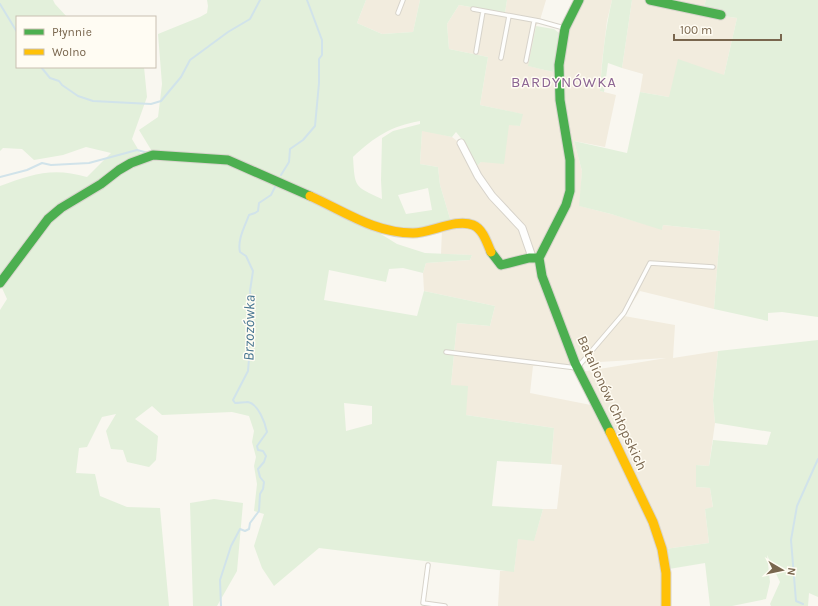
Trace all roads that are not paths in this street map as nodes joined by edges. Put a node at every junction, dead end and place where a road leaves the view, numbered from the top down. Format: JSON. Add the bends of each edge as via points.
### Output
{"nodes":[{"id":1,"x":402,"y":0,"type":"edge"},
{"id":2,"x":579,"y":0,"type":"edge"},
{"id":3,"x":650,"y":0,"type":"edge"},
{"id":4,"x":473,"y":9,"type":"dead end"},
{"id":5,"x":483,"y":11,"type":"junction"},
{"id":6,"x":398,"y":13,"type":"dead end"},
{"id":7,"x":721,"y":15,"type":"dead end"},
{"id":8,"x":509,"y":16,"type":"junction"},
{"id":9,"x":534,"y":21,"type":"junction"},
{"id":10,"x":565,"y":28,"type":"junction"},
{"id":11,"x":476,"y":52,"type":"dead end"},
{"id":12,"x":501,"y":58,"type":"dead end"},
{"id":13,"x":526,"y":61,"type":"dead end"},
{"id":14,"x":460,"y":143,"type":"dead end"},
{"id":15,"x":535,"y":258,"type":"junction"},
{"id":16,"x":713,"y":268,"type":"dead end"},
{"id":17,"x":0,"y":283,"type":"edge"},
{"id":18,"x":446,"y":352,"type":"dead end"},
{"id":19,"x":578,"y":368,"type":"junction"},
{"id":20,"x":428,"y":565,"type":"dead end"},
{"id":21,"x":445,"y":606,"type":"edge"},
{"id":22,"x":666,"y":606,"type":"edge"}],
"edges":[{"from":1,"to":6,"type":"lane"},
{"from":2,"to":10,"type":"street"},
{"from":3,"to":7,"type":"street"},
{"from":4,"to":5,"type":"lane"},
{"from":5,"to":8,"type":"lane"},
{"from":5,"to":11,"type":"lane"},
{"from":8,"to":9,"type":"lane"},
{"from":8,"to":12,"type":"lane"},
{"from":9,"to":10,"type":"lane"},
{"from":9,"to":13,"type":"lane"},
{"from":10,"to":15,"type":"street","via":[[559,65],[559,84],[570,160],[571,186],[566,205]]},
{"from":14,"to":15,"type":"street","via":[[492,196],[522,228]]},
{"from":15,"to":17,"type":"street","via":[[501,265],[474,225],[466,223],[414,233],[390,231],[372,226],[228,160],[153,155],[119,170],[48,218]]},
{"from":15,"to":19,"type":"street","name":"Batalionów Chłopskich"},
{"from":16,"to":19,"type":"lane","via":[[650,264],[624,313]]},
{"from":18,"to":19,"type":"lane"},
{"from":19,"to":22,"type":"street","name":"Batalionów Chłopskich","via":[[653,522],[662,549],[666,573]]},
{"from":20,"to":21,"type":"lane","via":[[424,603]]}]}
